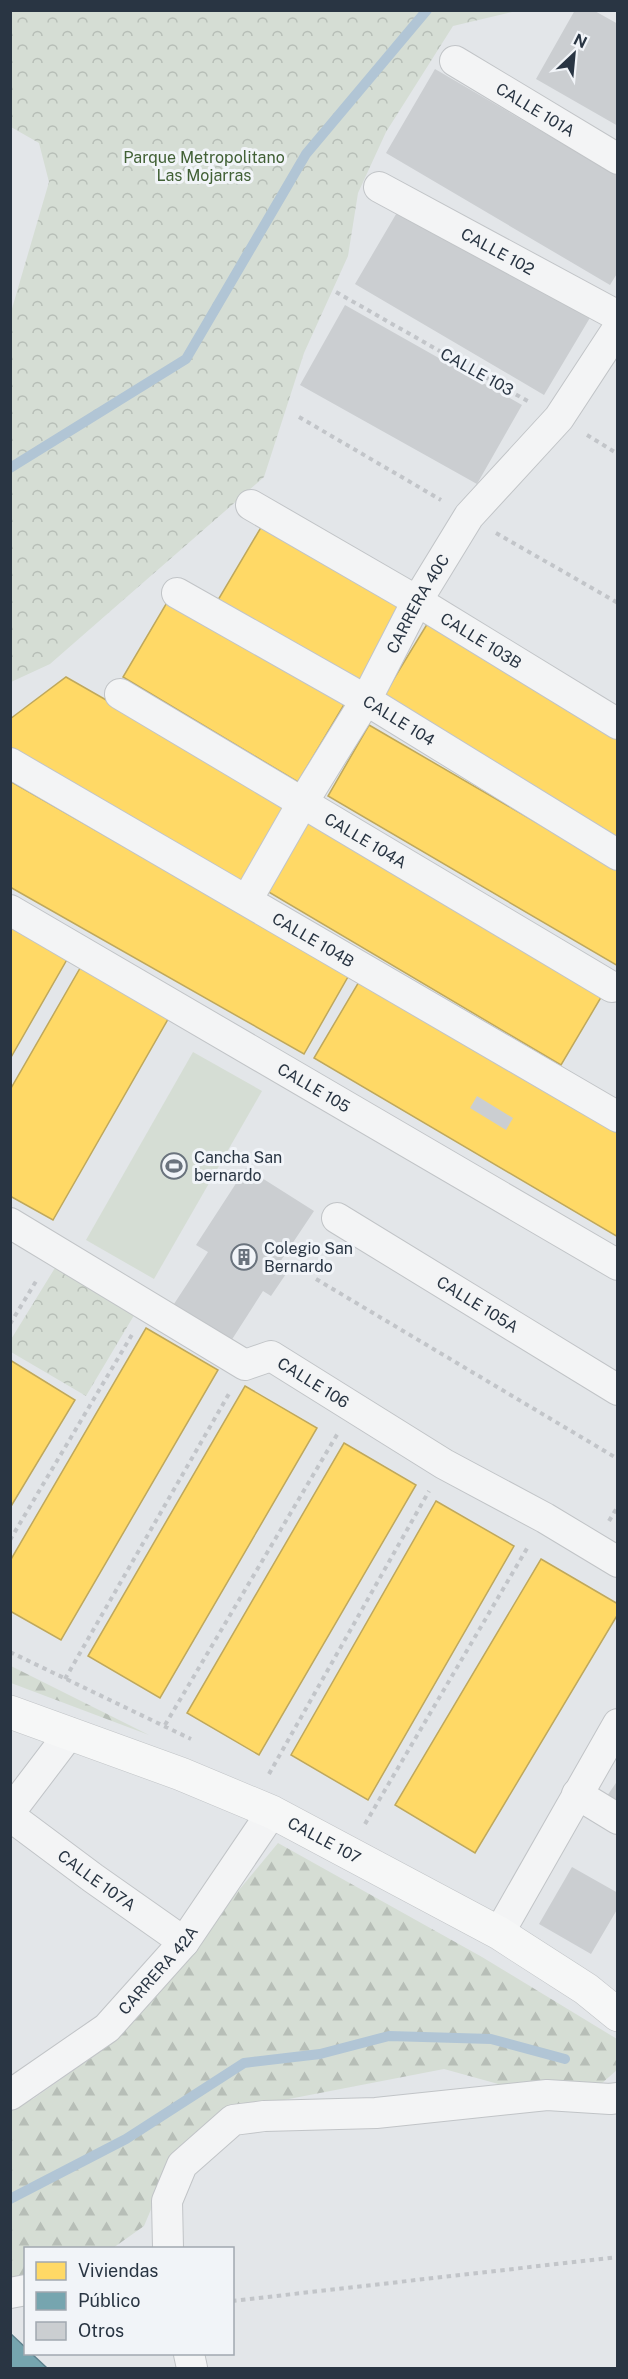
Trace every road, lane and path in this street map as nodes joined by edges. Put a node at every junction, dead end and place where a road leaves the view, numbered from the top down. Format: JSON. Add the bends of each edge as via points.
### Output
{"nodes":[{"id":1,"x":455,"y":61,"type":"dead end"},
{"id":2,"x":618,"y":159,"type":"edge"},
{"id":3,"x":379,"y":186,"type":"dead end"},
{"id":4,"x":336,"y":292,"type":"dead end"},
{"id":5,"x":618,"y":316,"type":"edge"},
{"id":6,"x":618,"y":328,"type":"edge"},
{"id":7,"x":559,"y":418,"type":"junction"},
{"id":8,"x":618,"y":454,"type":"edge"},
{"id":9,"x":251,"y":505,"type":"dead end"},
{"id":10,"x":177,"y":593,"type":"dead end"},
{"id":11,"x":417,"y":601,"type":"junction"},
{"id":12,"x":120,"y":694,"type":"dead end"},
{"id":13,"x":366,"y":700,"type":"junction"},
{"id":14,"x":618,"y":724,"type":"edge"},
{"id":15,"x":10,"y":763,"type":"edge"},
{"id":16,"x":303,"y":802,"type":"junction"},
{"id":17,"x":618,"y":855,"type":"edge"},
{"id":18,"x":247,"y":900,"type":"junction"},
{"id":19,"x":10,"y":910,"type":"edge"},
{"id":20,"x":612,"y":987,"type":"dead end"},
{"id":21,"x":618,"y":1117,"type":"edge"},
{"id":22,"x":337,"y":1218,"type":"dead end"},
{"id":23,"x":10,"y":1223,"type":"edge"},
{"id":24,"x":55,"y":1249,"type":"junction"},
{"id":25,"x":618,"y":1265,"type":"edge"},
{"id":26,"x":316,"y":1279,"type":"dead end"},
{"id":27,"x":148,"y":1306,"type":"junction"},
{"id":28,"x":10,"y":1324,"type":"edge"},
{"id":29,"x":245,"y":1365,"type":"junction"},
{"id":30,"x":618,"y":1390,"type":"edge"},
{"id":31,"x":354,"y":1407,"type":"junction"},
{"id":32,"x":618,"y":1459,"type":"edge"},
{"id":33,"x":444,"y":1464,"type":"junction"},
{"id":34,"x":545,"y":1518,"type":"junction"},
{"id":35,"x":10,"y":1540,"type":"edge"},
{"id":36,"x":618,"y":1562,"type":"edge"},
{"id":37,"x":10,"y":1652,"type":"edge"},
{"id":38,"x":65,"y":1679,"type":"junction"},
{"id":39,"x":10,"y":1712,"type":"edge"},
{"id":40,"x":618,"y":1724,"type":"edge"},
{"id":41,"x":165,"y":1725,"type":"junction"},
{"id":42,"x":70,"y":1733,"type":"junction"},
{"id":43,"x":200,"y":1743,"type":"dead end"},
{"id":44,"x":258,"y":1771,"type":"dead end"},
{"id":45,"x":268,"y":1776,"type":"junction"},
{"id":46,"x":577,"y":1794,"type":"junction"},
{"id":47,"x":275,"y":1796,"type":"junction"},
{"id":48,"x":10,"y":1814,"type":"edge"},
{"id":49,"x":618,"y":1819,"type":"edge"},
{"id":50,"x":356,"y":1820,"type":"dead end"},
{"id":51,"x":499,"y":1933,"type":"junction"},
{"id":52,"x":184,"y":1942,"type":"junction"},
{"id":53,"x":618,"y":2015,"type":"edge"},
{"id":54,"x":11,"y":2095,"type":"edge"},
{"id":55,"x":618,"y":2097,"type":"edge"},
{"id":56,"x":162,"y":2246,"type":"edge"},
{"id":57,"x":618,"y":2257,"type":"edge"},
{"id":58,"x":234,"y":2301,"type":"edge"}],
"edges":[{"from":1,"to":2,"type":"street","name":"CALLE 101A"},
{"from":3,"to":5,"type":"street","name":"CALLE 102"},
{"from":4,"to":7,"type":"path","name":"CALLE 103"},
{"from":6,"to":7,"type":"street","name":"CARRERA 40C"},
{"from":7,"to":8,"type":"path","name":"CALLE 103"},
{"from":7,"to":11,"type":"street","name":"CARRERA 40C","via":[[468,516]]},
{"from":9,"to":11,"type":"street","name":"CALLE 103B"},
{"from":10,"to":13,"type":"street","name":"CALLE 104"},
{"from":11,"to":13,"type":"street","name":"CARRERA 40C"},
{"from":11,"to":14,"type":"street","name":"CALLE 103B"},
{"from":12,"to":16,"type":"street","name":"CALLE 104A"},
{"from":13,"to":16,"type":"street","name":"CARRERA 40C"},
{"from":13,"to":17,"type":"street","name":"CALLE 104"},
{"from":15,"to":18,"type":"street","name":"CALLE 104B"},
{"from":16,"to":18,"type":"street","name":"CARRERA 40C"},
{"from":16,"to":20,"type":"street","name":"CALLE 104A"},
{"from":18,"to":21,"type":"street","name":"CALLE 104B"},
{"from":19,"to":25,"type":"street","name":"CALLE 105"},
{"from":22,"to":30,"type":"street","name":"CALLE 105A"},
{"from":23,"to":24,"type":"street"},
{"from":24,"to":27,"type":"street"},
{"from":24,"to":28,"type":"path"},
{"from":26,"to":32,"type":"path"},
{"from":27,"to":29,"type":"street"},
{"from":27,"to":35,"type":"path"},
{"from":29,"to":31,"type":"street","name":"CALLE 106","via":[[271,1356]]},
{"from":29,"to":38,"type":"path"},
{"from":31,"to":33,"type":"street","name":"CALLE 106"},
{"from":31,"to":41,"type":"path"},
{"from":33,"to":34,"type":"street","name":"CALLE 106"},
{"from":33,"to":45,"type":"path"},
{"from":34,"to":36,"type":"street","name":"CALLE 106"},
{"from":34,"to":50,"type":"path","via":[[366,1824]]},
{"from":37,"to":38,"type":"path"},
{"from":38,"to":41,"type":"path"},
{"from":39,"to":42,"type":"street","name":"CALLE 107"},
{"from":40,"to":46,"type":"street"},
{"from":41,"to":43,"type":"path"},
{"from":42,"to":47,"type":"street","name":"CALLE 107","via":[[181,1774]]},
{"from":42,"to":48,"type":"street"},
{"from":44,"to":45,"type":"path"},
{"from":45,"to":47,"type":"path"},
{"from":46,"to":49,"type":"street"},
{"from":46,"to":51,"type":"street"},
{"from":47,"to":51,"type":"street","name":"CALLE 107"},
{"from":47,"to":52,"type":"street","name":"CARRERA 42A"},
{"from":48,"to":52,"type":"street","name":"CALLE 107A"},
{"from":51,"to":53,"type":"street","name":"CALLE 107","via":[[586,1989]]},
{"from":52,"to":54,"type":"street","name":"CARRERA 42A","via":[[107,2028]]},
{"from":55,"to":56,"type":"street","via":[[548,2094],[376,2113],[232,2120],[182,2165],[167,2201]]},
{"from":57,"to":58,"type":"path"}]}
